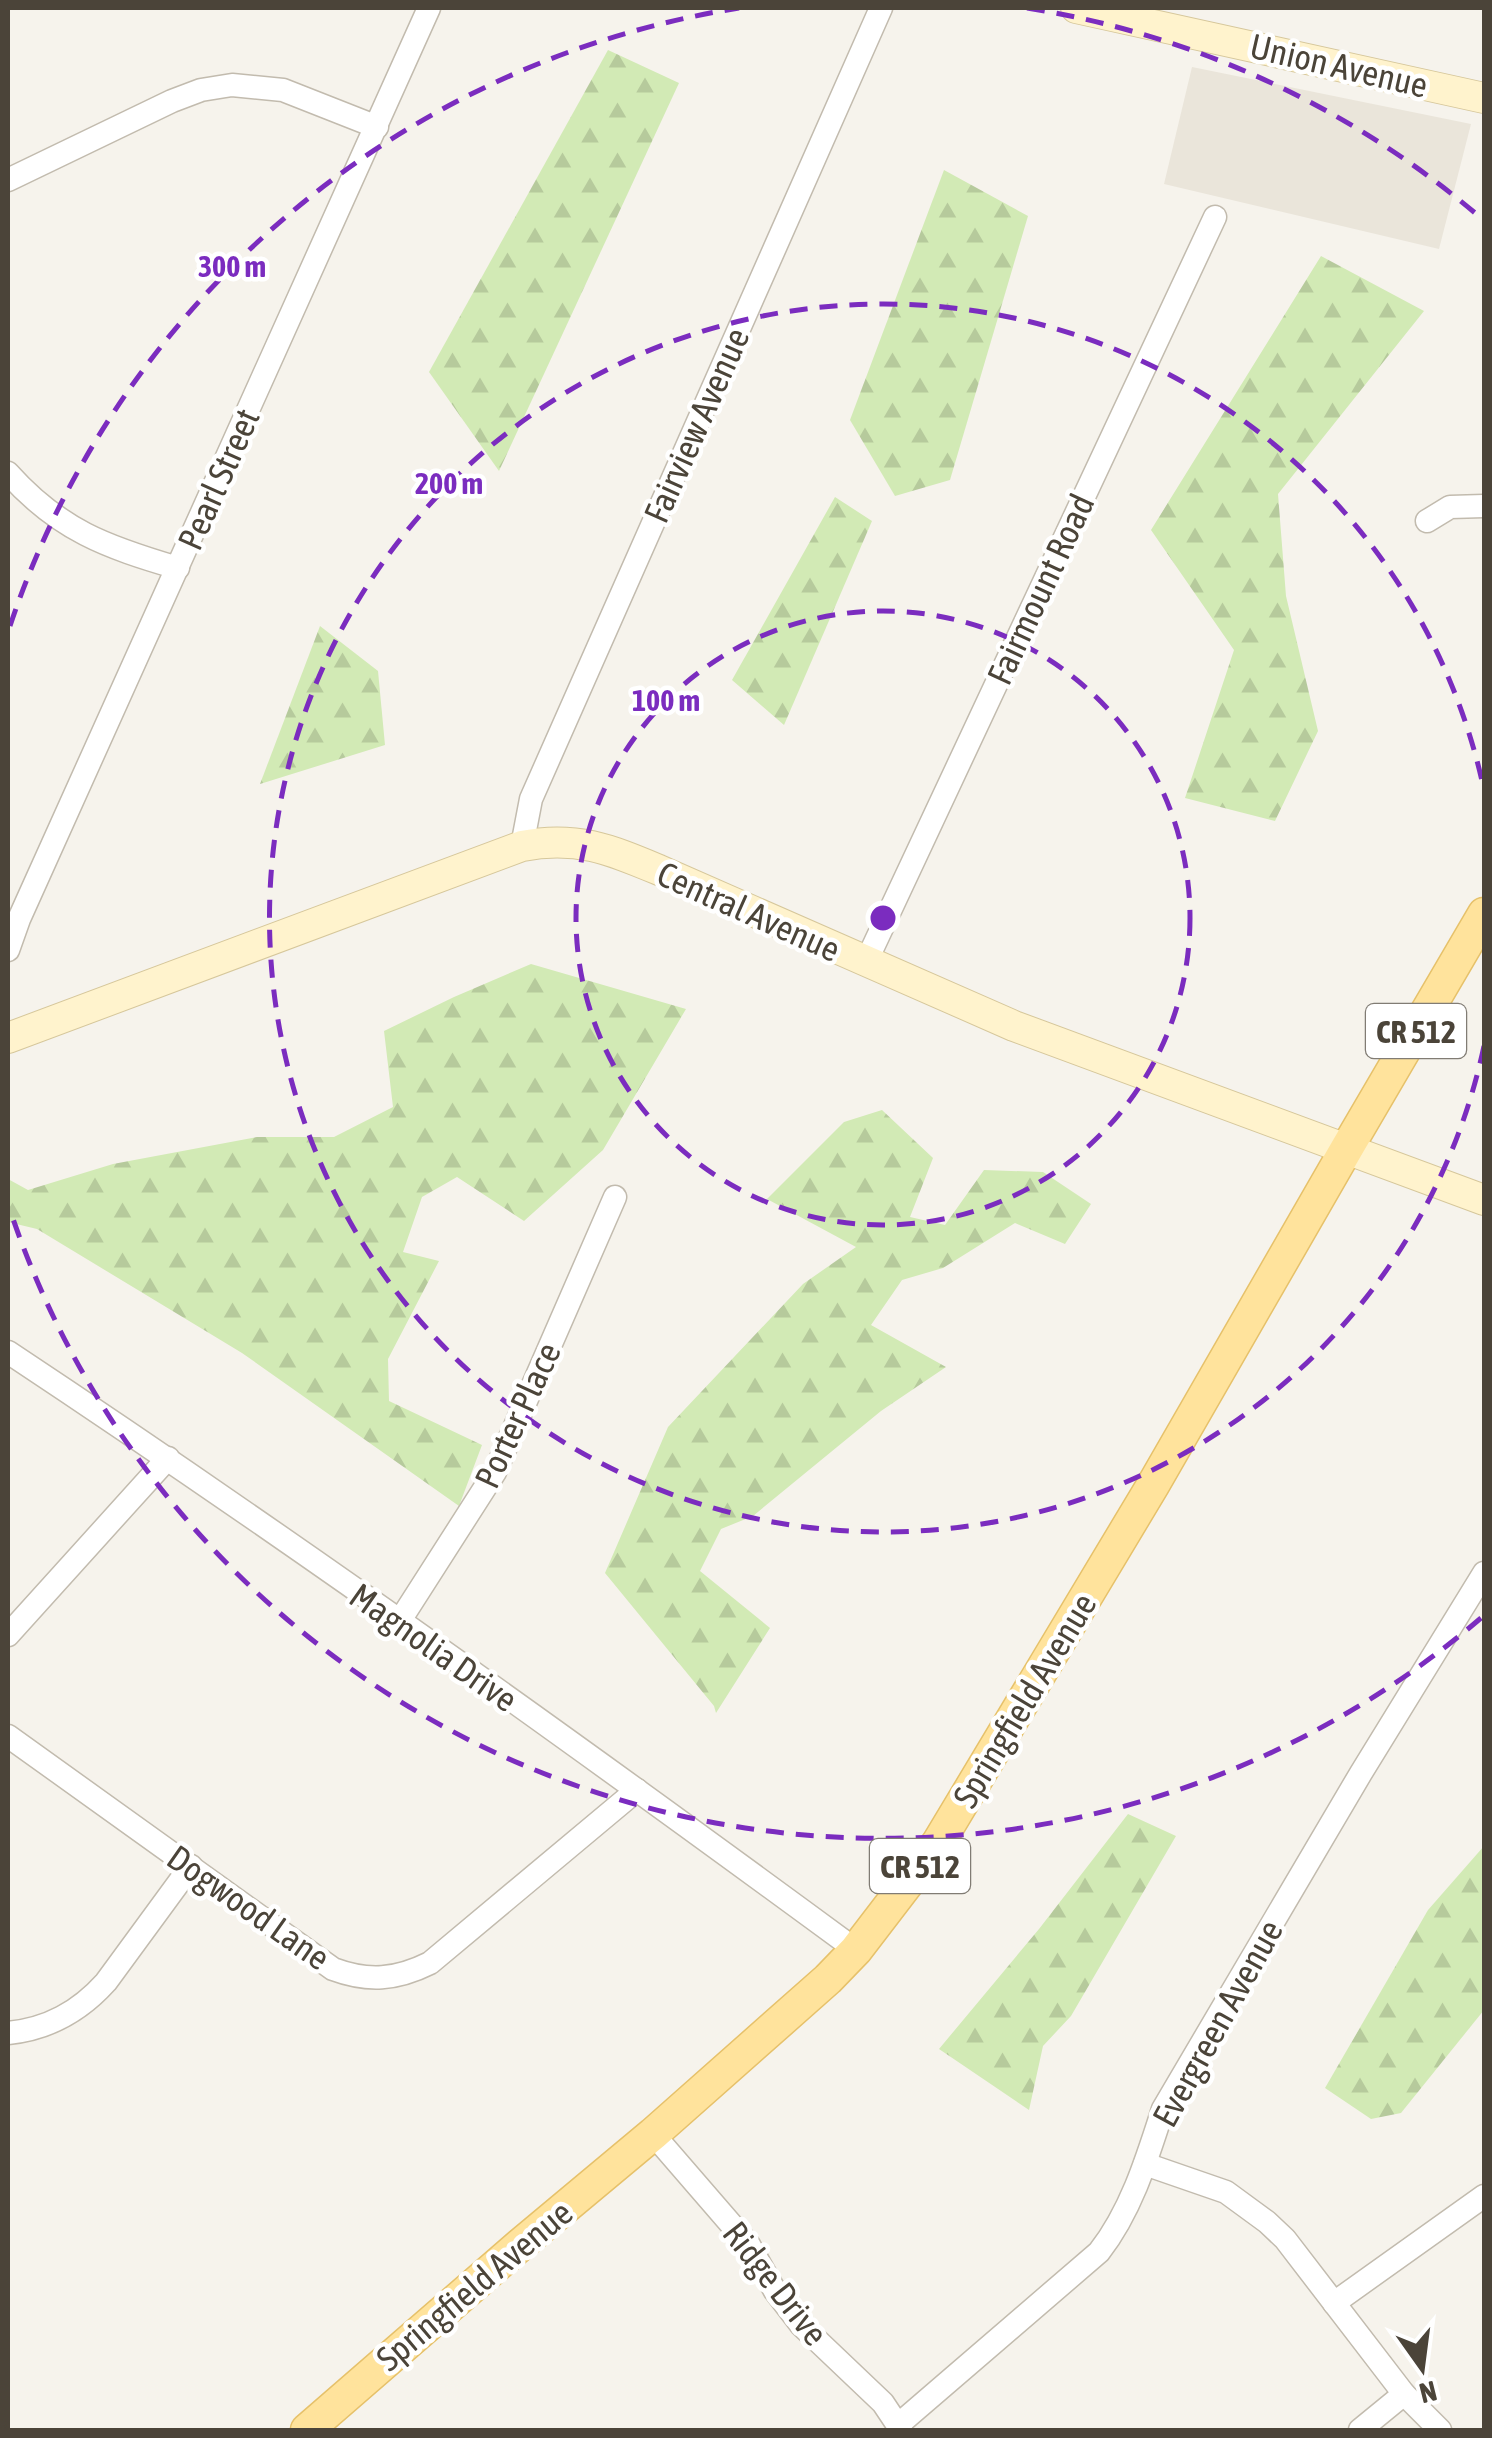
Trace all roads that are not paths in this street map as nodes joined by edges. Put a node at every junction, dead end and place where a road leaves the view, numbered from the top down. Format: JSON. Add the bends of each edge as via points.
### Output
{"nodes":[{"id":1,"x":429,"y":8,"type":"edge"},
{"id":2,"x":880,"y":8,"type":"edge"},
{"id":3,"x":1076,"y":8,"type":"edge"},
{"id":4,"x":1484,"y":98,"type":"edge"},
{"id":5,"x":377,"y":127,"type":"junction"},
{"id":6,"x":8,"y":180,"type":"edge"},
{"id":7,"x":1215,"y":217,"type":"dead end"},
{"id":8,"x":8,"y":473,"type":"edge"},
{"id":9,"x":1484,"y":506,"type":"edge"},
{"id":10,"x":1427,"y":521,"type":"dead end"},
{"id":11,"x":178,"y":568,"type":"junction"},
{"id":12,"x":522,"y":846,"type":"junction"},
{"id":13,"x":1484,"y":914,"type":"edge"},
{"id":14,"x":14,"y":916,"type":"edge"},
{"id":15,"x":8,"y":950,"type":"edge"},
{"id":16,"x":866,"y":962,"type":"junction"},
{"id":17,"x":8,"y":1038,"type":"edge"},
{"id":18,"x":1346,"y":1148,"type":"junction"},
{"id":19,"x":616,"y":1197,"type":"dead end"},
{"id":20,"x":1484,"y":1200,"type":"edge"},
{"id":21,"x":8,"y":1352,"type":"edge"},
{"id":22,"x":168,"y":1458,"type":"junction"},
{"id":23,"x":1484,"y":1573,"type":"edge"},
{"id":24,"x":399,"y":1622,"type":"junction"},
{"id":25,"x":8,"y":1635,"type":"edge"},
{"id":26,"x":8,"y":1736,"type":"edge"},
{"id":27,"x":637,"y":1790,"type":"junction"},
{"id":28,"x":191,"y":1866,"type":"junction"},
{"id":29,"x":856,"y":1950,"type":"junction"},
{"id":30,"x":8,"y":2033,"type":"edge"},
{"id":31,"x":653,"y":2134,"type":"junction"},
{"id":32,"x":1146,"y":2164,"type":"junction"},
{"id":33,"x":1484,"y":2196,"type":"edge"},
{"id":34,"x":1334,"y":2303,"type":"junction"},
{"id":35,"x":1404,"y":2394,"type":"junction"},
{"id":36,"x":900,"y":2428,"type":"edge"},
{"id":37,"x":307,"y":2430,"type":"edge"},
{"id":38,"x":1360,"y":2430,"type":"edge"},
{"id":39,"x":1440,"y":2430,"type":"edge"}],
"edges":[{"from":1,"to":5,"type":"street","name":"Pearl Street"},
{"from":2,"to":12,"type":"street","name":"Fairview Avenue","via":[[531,799]]},
{"from":3,"to":4,"type":"street","name":"Union Avenue"},
{"from":5,"to":6,"type":"street","via":[[283,90],[232,85],[172,101]]},
{"from":5,"to":11,"type":"street","name":"Pearl Street"},
{"from":7,"to":16,"type":"street","name":"Fairmount Road"},
{"from":8,"to":11,"type":"street","via":[[46,511],[88,538]]},
{"from":9,"to":10,"type":"street","via":[[1450,507]]},
{"from":11,"to":14,"type":"street","name":"Pearl Street"},
{"from":12,"to":16,"type":"street","name":"Central Avenue","via":[[561,841],[605,848]]},
{"from":12,"to":17,"type":"street","name":"Central Avenue"},
{"from":13,"to":18,"type":"main road","name":"Springfield Avenue","number":"CR 512"},
{"from":14,"to":15,"type":"street","name":"Pearl Street"},
{"from":16,"to":18,"type":"street","name":"Central Avenue","via":[[1014,1026]]},
{"from":18,"to":20,"type":"street","name":"Central Avenue"},
{"from":18,"to":29,"type":"main road","name":"Springfield Avenue","number":"CR 512","via":[[938,1843]]},
{"from":19,"to":24,"type":"street","name":"Porter Place","via":[[494,1472]]},
{"from":21,"to":22,"type":"street","name":"Magnolia Drive"},
{"from":22,"to":24,"type":"street","name":"Magnolia Drive"},
{"from":22,"to":25,"type":"street"},
{"from":23,"to":32,"type":"street","name":"Evergreen Avenue","via":[[1162,2109]]},
{"from":24,"to":27,"type":"street","name":"Magnolia Drive"},
{"from":26,"to":28,"type":"street","name":"Dogwood Lane"},
{"from":27,"to":28,"type":"street","name":"Dogwood Lane","via":[[430,1963],[392,1978],[333,1969]]},
{"from":27,"to":29,"type":"street","name":"Magnolia Drive"},
{"from":28,"to":30,"type":"street","via":[[90,2000],[56,2022]]},
{"from":29,"to":31,"type":"main road","name":"Springfield Avenue","number":"CR 512"},
{"from":31,"to":36,"type":"street","name":"Ridge Drive","via":[[749,2245],[801,2324]]},
{"from":31,"to":37,"type":"main road","name":"Springfield Avenue","number":"CR 512"},
{"from":32,"to":34,"type":"street","via":[[1247,2206],[1284,2239]]},
{"from":32,"to":36,"type":"street","name":"Evergreen Avenue","via":[[1099,2252]]},
{"from":33,"to":34,"type":"street"},
{"from":34,"to":35,"type":"street"},
{"from":35,"to":38,"type":"street"},
{"from":35,"to":39,"type":"street"}]}
